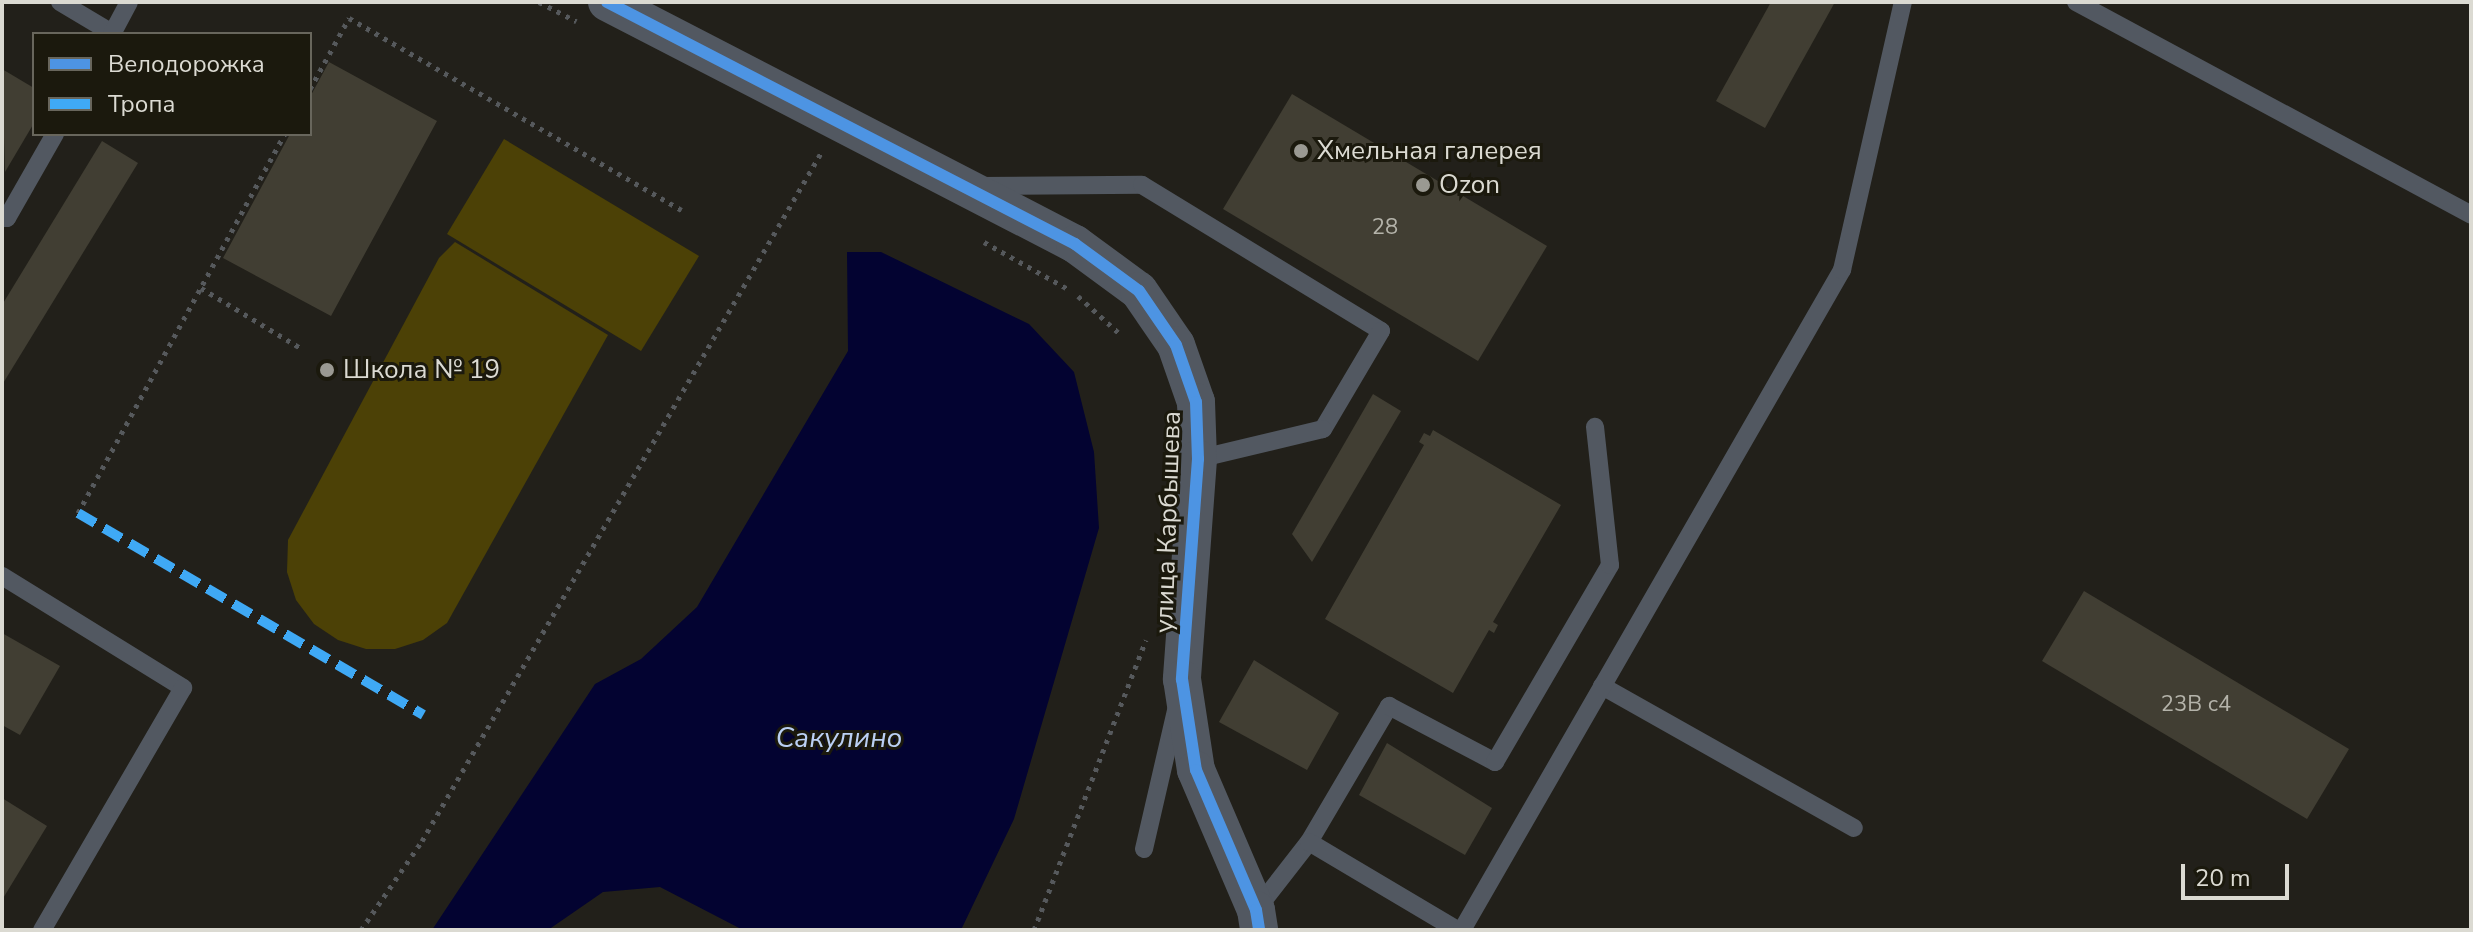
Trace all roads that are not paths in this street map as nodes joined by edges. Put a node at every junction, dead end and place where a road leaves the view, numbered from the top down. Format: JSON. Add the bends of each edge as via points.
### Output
{"nodes":[{"id":1,"x":60,"y":2,"type":"edge"},
{"id":2,"x":129,"y":2,"type":"edge"},
{"id":3,"x":607,"y":2,"type":"edge"},
{"id":4,"x":1903,"y":2,"type":"edge"},
{"id":5,"x":2076,"y":2,"type":"edge"},
{"id":6,"x":109,"y":32,"type":"edge"},
{"id":7,"x":113,"y":32,"type":"edge"},
{"id":8,"x":54,"y":136,"type":"edge"},
{"id":9,"x":965,"y":186,"type":"junction"},
{"id":10,"x":2471,"y":215,"type":"edge"},
{"id":11,"x":2,"y":218,"type":"edge"},
{"id":12,"x":1595,"y":427,"type":"dead end"},
{"id":13,"x":1198,"y":459,"type":"junction"},
{"id":14,"x":2,"y":576,"type":"edge"},
{"id":15,"x":1182,"y":679,"type":"junction"},
{"id":16,"x":1602,"y":686,"type":"junction"},
{"id":17,"x":1854,"y":828,"type":"dead end"},
{"id":18,"x":1309,"y":842,"type":"junction"},
{"id":19,"x":1144,"y":849,"type":"dead end"},
{"id":20,"x":1258,"y":920,"type":"edge"},
{"id":21,"x":42,"y":930,"type":"edge"},
{"id":22,"x":1459,"y":930,"type":"edge"}],
"edges":[{"from":1,"to":6,"type":"lane"},
{"from":2,"to":7,"type":"lane"},
{"from":3,"to":9,"type":"street","name":"улица Карбышева"},
{"from":4,"to":16,"type":"lane","via":[[1842,270]]},
{"from":5,"to":10,"type":"lane"},
{"from":8,"to":11,"type":"lane","via":[[7,218]]},
{"from":9,"to":13,"type":"street","name":"улица Карбышева","via":[[1075,244],[1139,291],[1176,345],[1196,402]]},
{"from":9,"to":13,"type":"lane","via":[[1142,185],[1381,331],[1323,429]]},
{"from":12,"to":18,"type":"lane","via":[[1610,565],[1495,762],[1389,706]]},
{"from":13,"to":15,"type":"street","name":"улица Карбышева"},
{"from":14,"to":21,"type":"lane","via":[[183,688]]},
{"from":15,"to":19,"type":"lane"},
{"from":15,"to":20,"type":"street","name":"улица Карбышева","via":[[1196,770]]},
{"from":16,"to":17,"type":"lane"},
{"from":16,"to":22,"type":"lane"},
{"from":18,"to":20,"type":"lane"},
{"from":18,"to":22,"type":"lane"}]}
